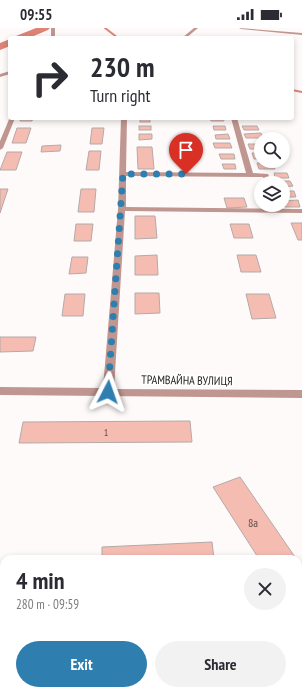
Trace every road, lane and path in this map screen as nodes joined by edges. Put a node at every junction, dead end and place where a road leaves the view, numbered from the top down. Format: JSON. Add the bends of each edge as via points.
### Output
{"nodes":[{"id":1,"x":196,"y":28,"type":"edge"},
{"id":2,"x":241,"y":28,"type":"edge"},
{"id":3,"x":277,"y":30,"type":"edge"},
{"id":4,"x":302,"y":34,"type":"edge"},
{"id":5,"x":186,"y":36,"type":"edge"},
{"id":6,"x":11,"y":120,"type":"edge"},
{"id":7,"x":124,"y":120,"type":"edge"},
{"id":8,"x":235,"y":120,"type":"edge"},
{"id":9,"x":0,"y":148,"type":"edge"},
{"id":10,"x":123,"y":174,"type":"junction"},
{"id":11,"x":250,"y":174,"type":"junction"},
{"id":12,"x":266,"y":176,"type":"edge"},
{"id":13,"x":254,"y":208,"type":"edge"},
{"id":14,"x":122,"y":209,"type":"junction"},
{"id":15,"x":290,"y":209,"type":"edge"},
{"id":16,"x":302,"y":211,"type":"edge"},
{"id":17,"x":0,"y":390,"type":"edge"},
{"id":18,"x":108,"y":392,"type":"junction"},
{"id":19,"x":302,"y":394,"type":"edge"}],
"edges":[{"from":1,"to":5,"type":"street"},
{"from":2,"to":3,"type":"street"},
{"from":3,"to":4,"type":"street"},
{"from":6,"to":9,"type":"street"},
{"from":7,"to":10,"type":"street"},
{"from":8,"to":11,"type":"street"},
{"from":10,"to":11,"type":"street"},
{"from":10,"to":14,"type":"street"},
{"from":11,"to":12,"type":"street"},
{"from":13,"to":14,"type":"street"},
{"from":14,"to":18,"type":"street"},
{"from":15,"to":16,"type":"street"},
{"from":17,"to":18,"type":"street","name":"ТРАМВАЙНА ВУЛИЦЯ"},
{"from":18,"to":19,"type":"street","name":"ТРАМВАЙНА ВУЛИЦЯ"}]}
